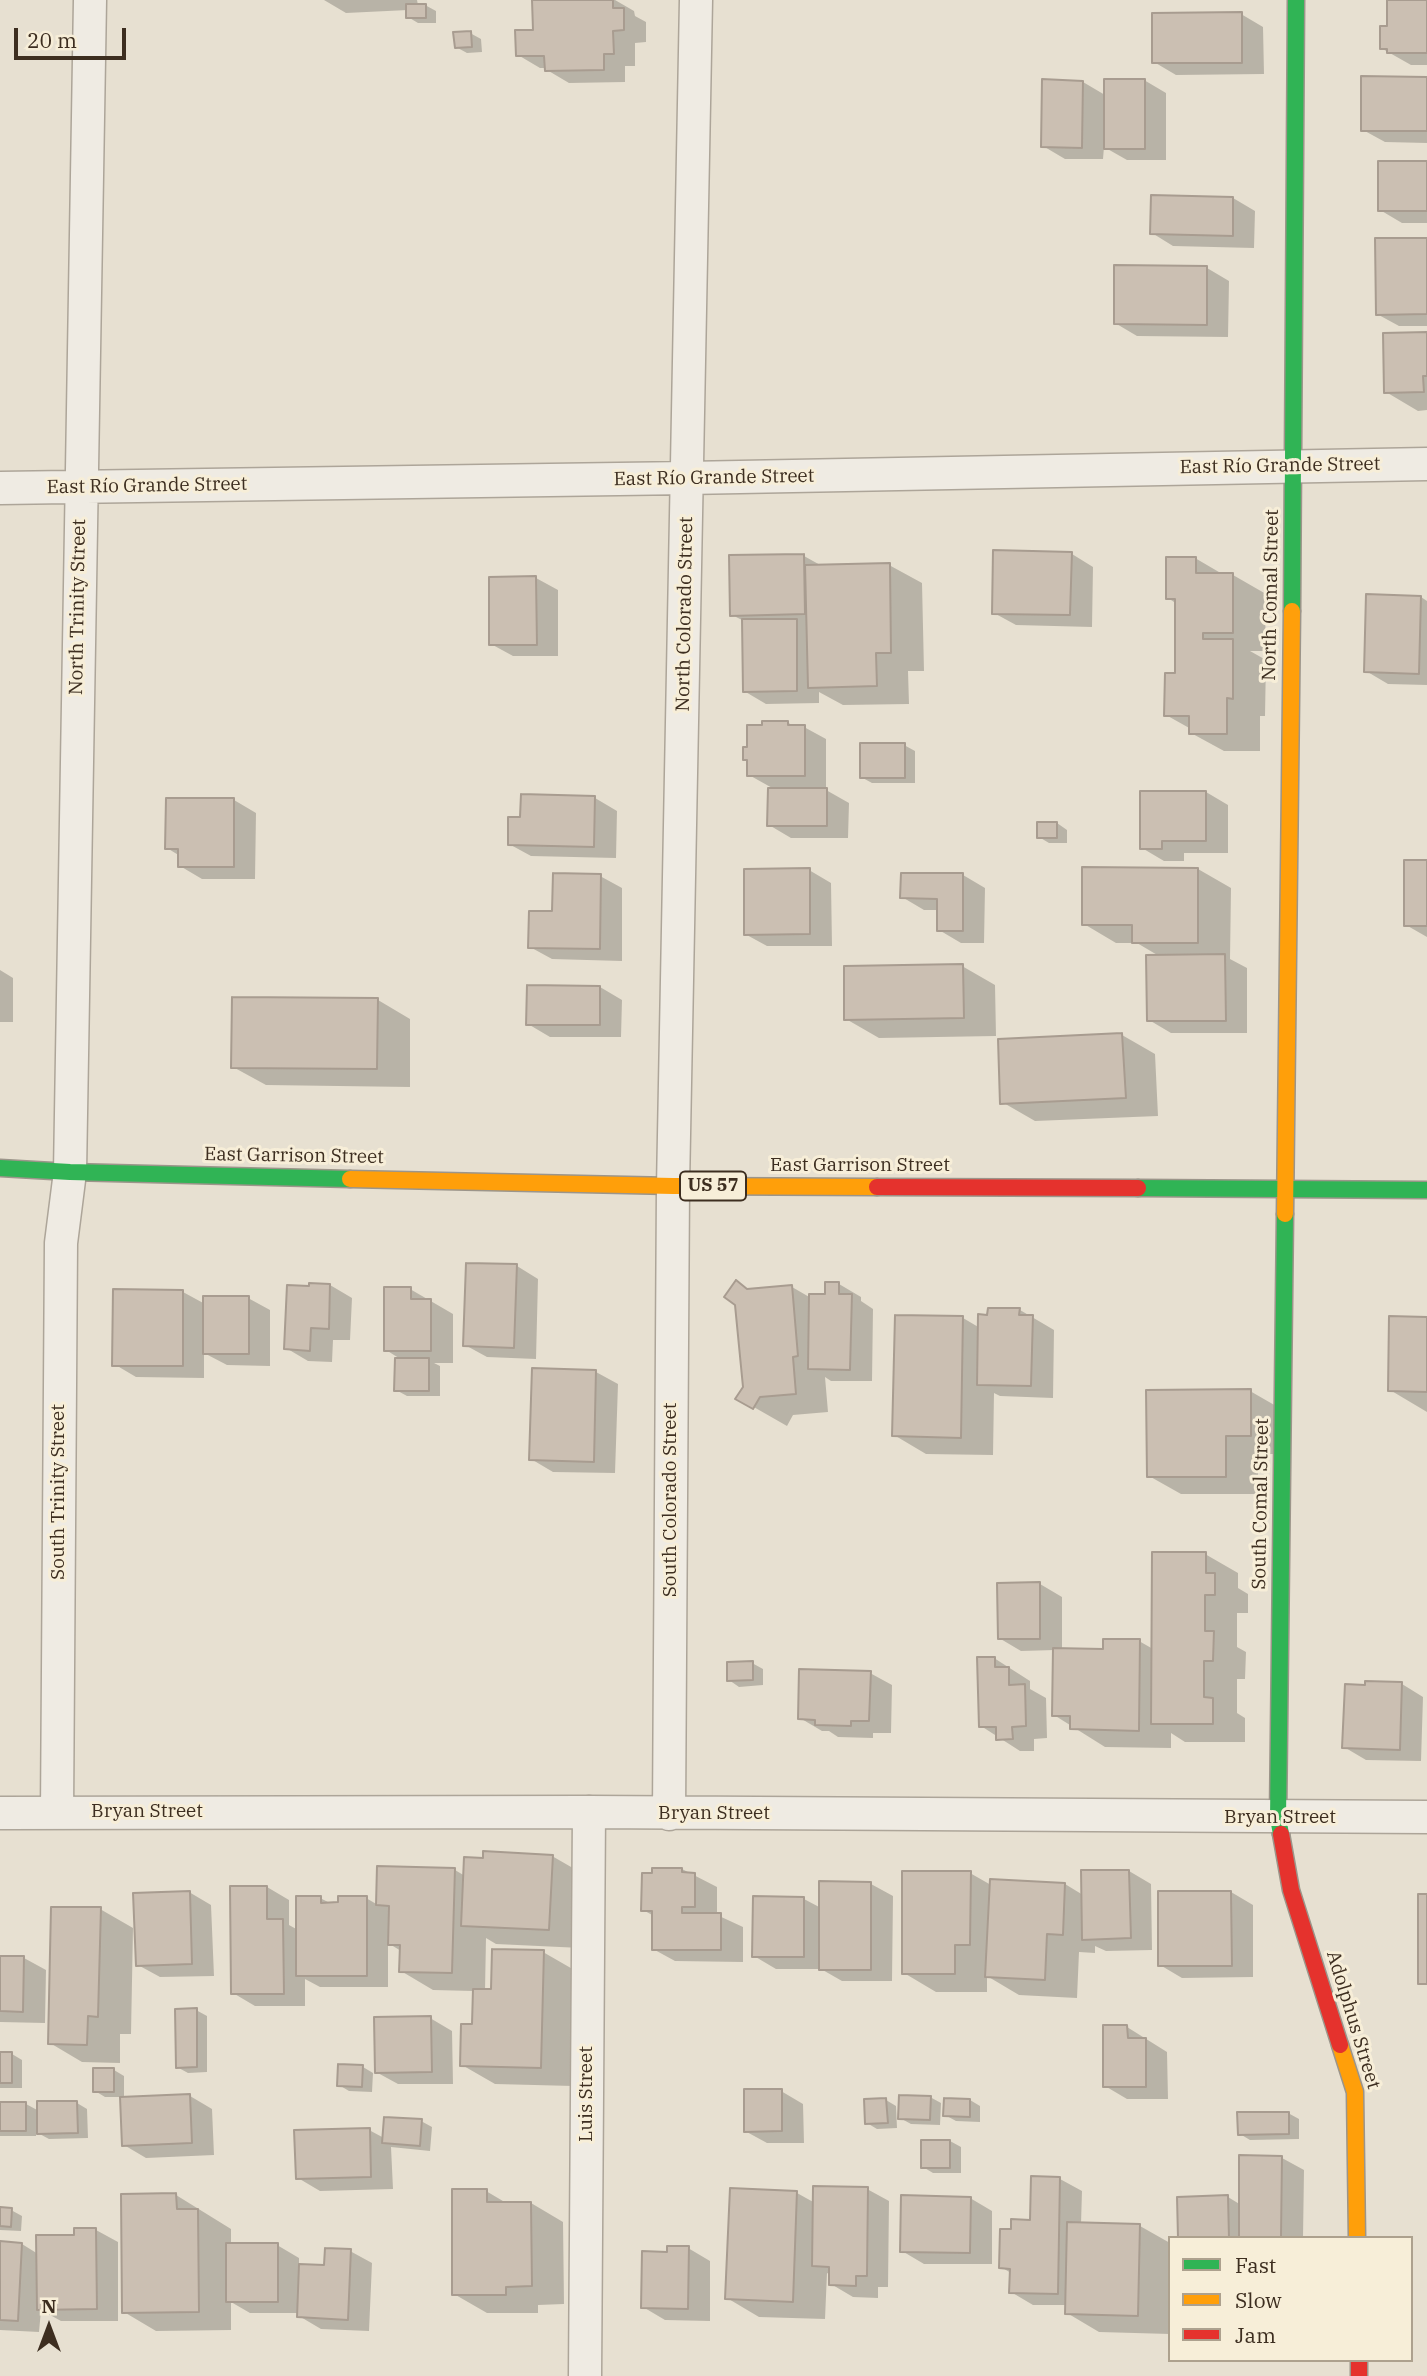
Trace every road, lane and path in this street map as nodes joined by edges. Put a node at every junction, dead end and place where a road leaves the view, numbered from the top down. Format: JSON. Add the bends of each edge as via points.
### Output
{"nodes":[{"id":1,"x":90,"y":0,"type":"edge"},
{"id":2,"x":696,"y":0,"type":"edge"},
{"id":3,"x":1296,"y":0,"type":"edge"},
{"id":4,"x":1427,"y":464,"type":"edge"},
{"id":5,"x":1294,"y":465,"type":"junction"},
{"id":6,"x":687,"y":478,"type":"junction"},
{"id":7,"x":80,"y":487,"type":"junction"},
{"id":8,"x":0,"y":488,"type":"edge"},
{"id":9,"x":0,"y":1168,"type":"edge"},
{"id":10,"x":70,"y":1172,"type":"junction"},
{"id":11,"x":673,"y":1186,"type":"junction"},
{"id":12,"x":1285,"y":1190,"type":"junction"},
{"id":13,"x":1427,"y":1190,"type":"edge"},
{"id":14,"x":57,"y":1812,"type":"junction"},
{"id":15,"x":589,"y":1812,"type":"junction"},
{"id":16,"x":0,"y":1813,"type":"edge"},
{"id":17,"x":669,"y":1814,"type":"junction"},
{"id":18,"x":1278,"y":1818,"type":"junction"},
{"id":19,"x":1427,"y":1818,"type":"edge"},
{"id":20,"x":1357,"y":2236,"type":"edge"},
{"id":21,"x":585,"y":2376,"type":"edge"}],
"edges":[{"from":1,"to":7,"type":"street","name":"North Trinity Street"},
{"from":2,"to":6,"type":"street","name":"North Colorado Street"},
{"from":3,"to":5,"type":"street","name":"North Comal Street"},
{"from":4,"to":5,"type":"street","name":"East Río Grande Street"},
{"from":5,"to":6,"type":"street","name":"East Río Grande Street"},
{"from":5,"to":12,"type":"street","name":"North Comal Street"},
{"from":6,"to":7,"type":"street","name":"East Río Grande Street"},
{"from":6,"to":11,"type":"street","name":"North Colorado Street"},
{"from":7,"to":8,"type":"street","name":"East Río Grande Street"},
{"from":7,"to":10,"type":"street","name":"North Trinity Street"},
{"from":9,"to":10,"type":"street","name":"East Garrison Street","number":"US 57"},
{"from":10,"to":11,"type":"street","name":"East Garrison Street","number":"US 57"},
{"from":10,"to":14,"type":"street","name":"South Trinity Street","via":[[61,1243]]},
{"from":11,"to":12,"type":"street","name":"East Garrison Street","number":"US 57"},
{"from":11,"to":17,"type":"street","name":"South Colorado Street"},
{"from":12,"to":13,"type":"street","name":"East Garrison Street","number":"US 57"},
{"from":12,"to":18,"type":"street","name":"South Comal Street"},
{"from":14,"to":15,"type":"street","name":"Bryan Street"},
{"from":14,"to":16,"type":"street","name":"Bryan Street"},
{"from":15,"to":17,"type":"street","name":"Bryan Street"},
{"from":15,"to":21,"type":"street","name":"Luis Street"},
{"from":17,"to":18,"type":"street","name":"Bryan Street"},
{"from":18,"to":19,"type":"street","name":"Bryan Street"},
{"from":18,"to":20,"type":"street","name":"Adolphus Street","via":[[1291,1890],[1356,2092]]}]}
